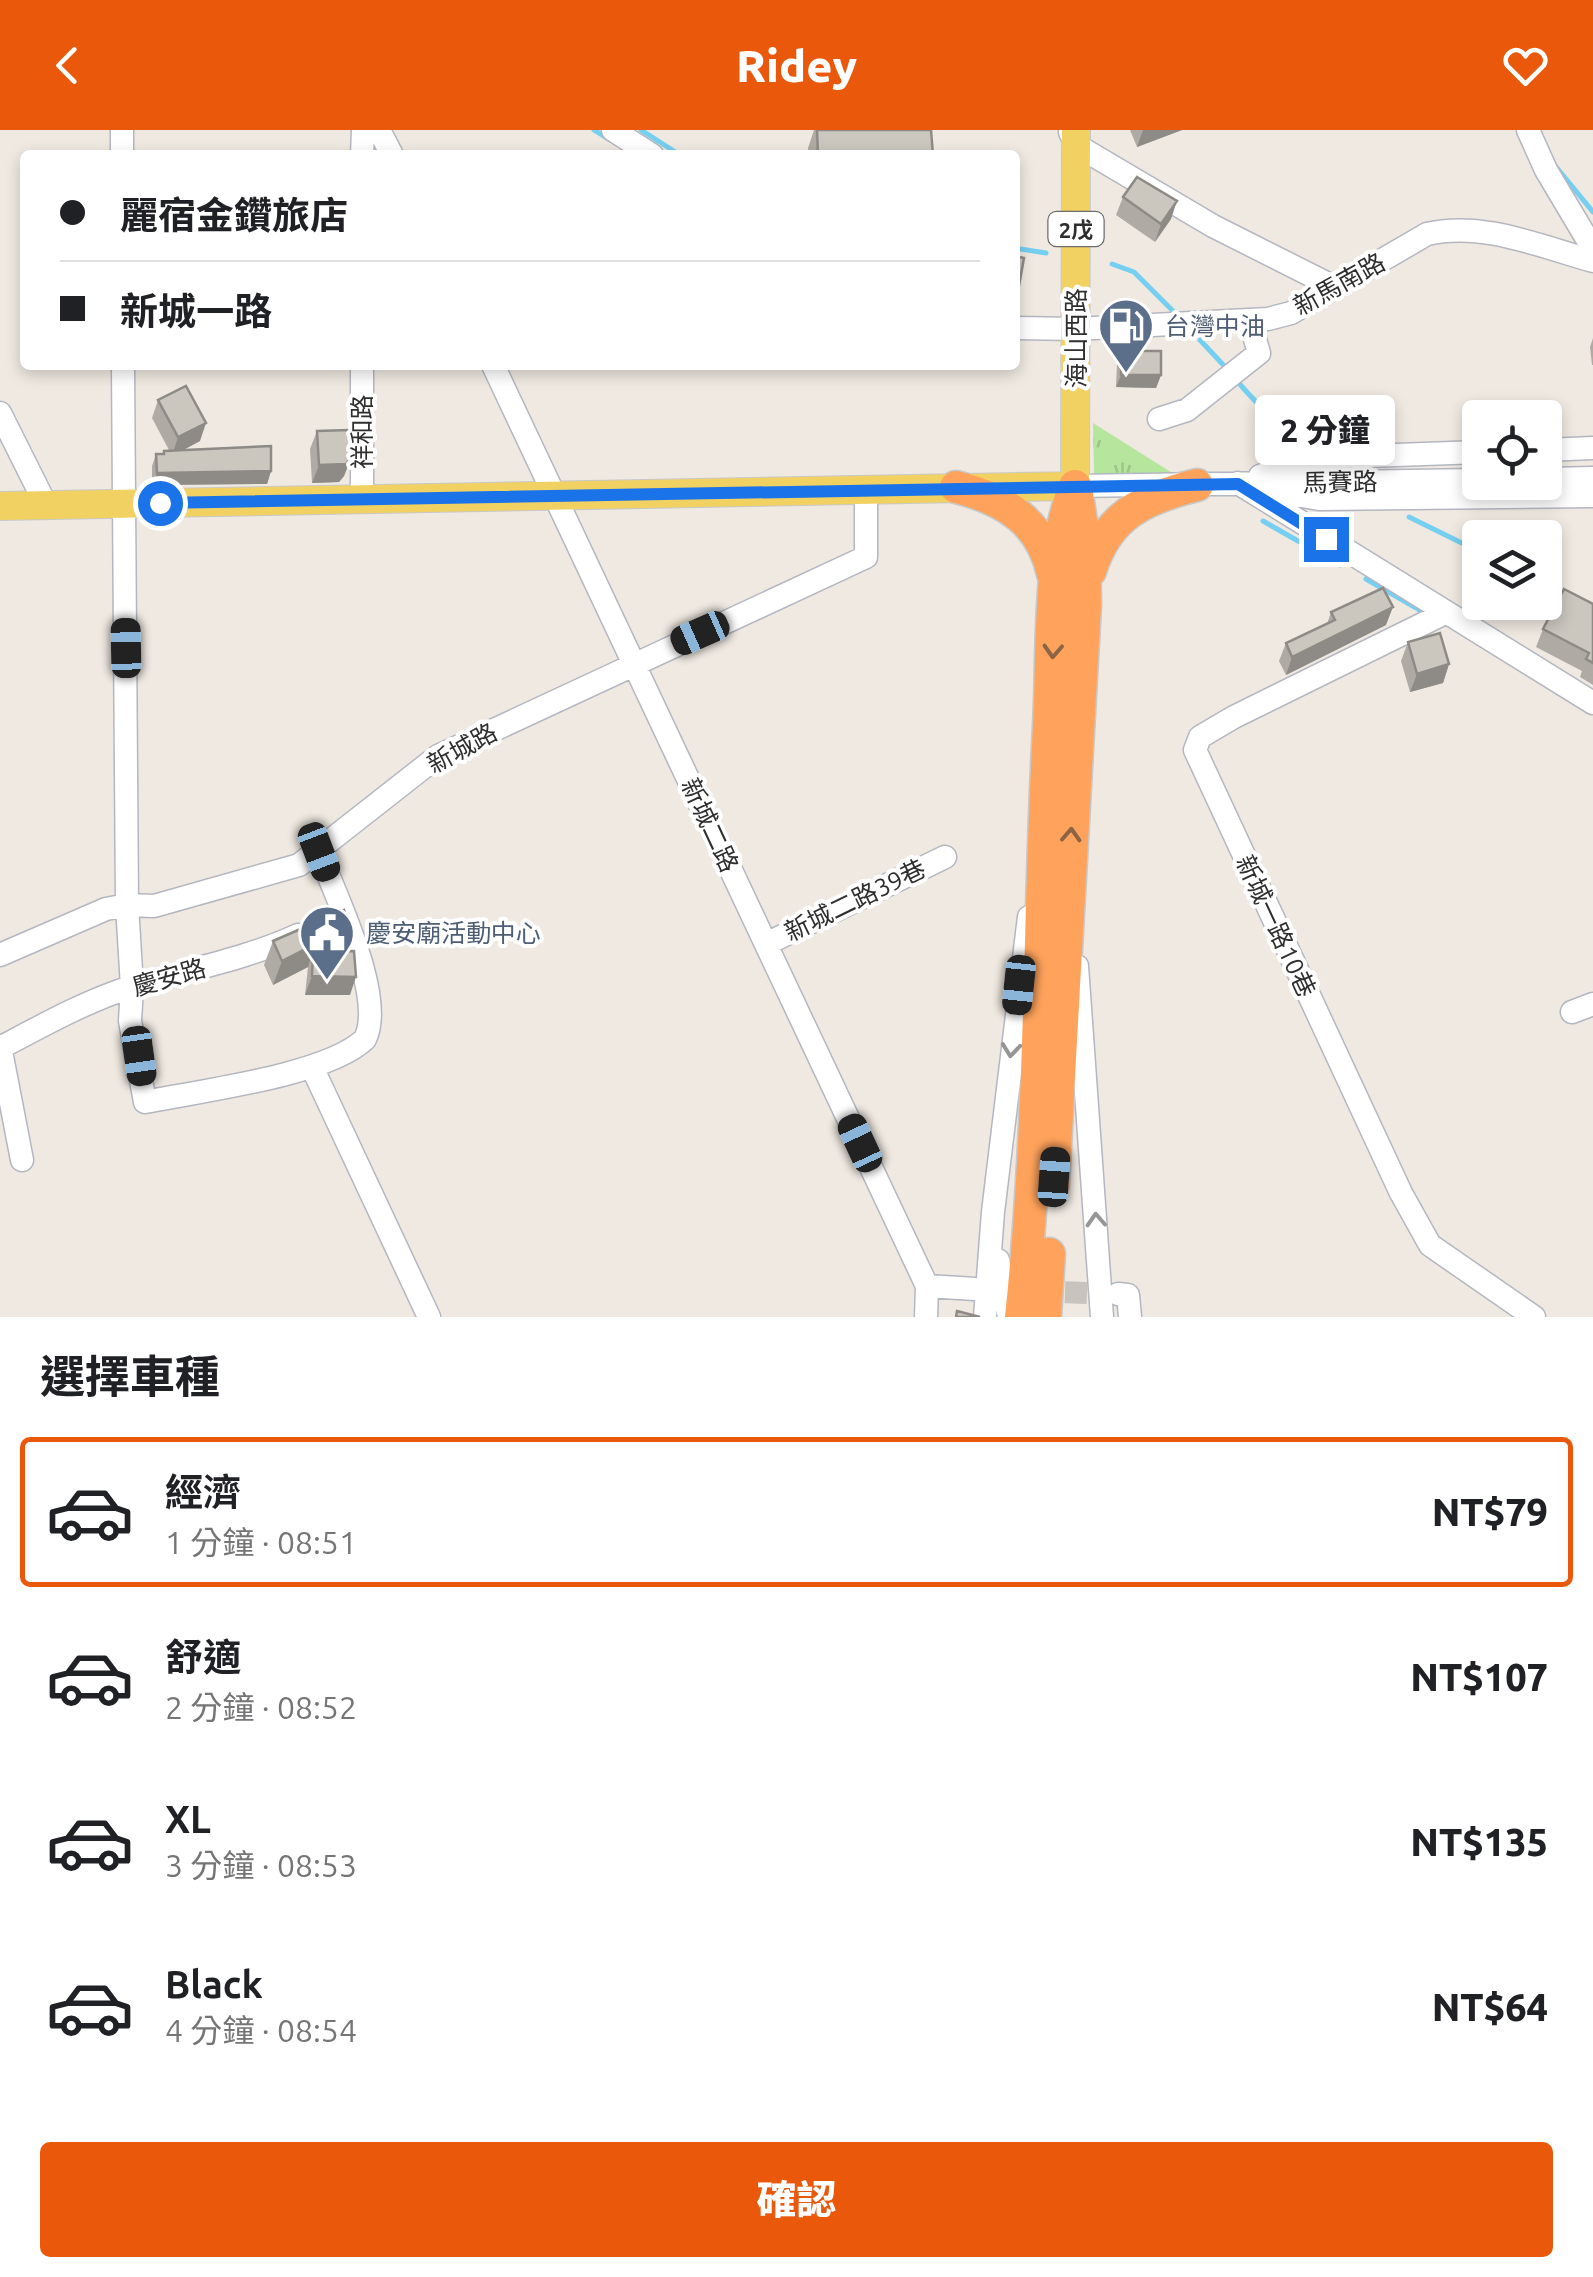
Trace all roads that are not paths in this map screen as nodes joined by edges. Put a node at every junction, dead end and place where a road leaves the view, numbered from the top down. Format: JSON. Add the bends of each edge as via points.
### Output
{"nodes":[{"id":1,"x":613,"y":130,"type":"edge"},
{"id":2,"x":1528,"y":130,"type":"edge"},
{"id":3,"x":1074,"y":135,"type":"edge"},
{"id":4,"x":644,"y":150,"type":"edge"},
{"id":5,"x":1593,"y":249,"type":"edge"},
{"id":6,"x":1593,"y":260,"type":"edge"},
{"id":7,"x":1336,"y":288,"type":"junction"},
{"id":8,"x":1250,"y":322,"type":"junction"},
{"id":9,"x":1020,"y":328,"type":"edge"},
{"id":10,"x":1076,"y":329,"type":"junction"},
{"id":11,"x":122,"y":370,"type":"edge"},
{"id":12,"x":362,"y":370,"type":"edge"},
{"id":13,"x":495,"y":370,"type":"edge"},
{"id":14,"x":0,"y":413,"type":"edge"},
{"id":15,"x":1159,"y":419,"type":"dead end"},
{"id":16,"x":1593,"y":448,"type":"edge"},
{"id":17,"x":1562,"y":449,"type":"edge"},
{"id":18,"x":1462,"y":453,"type":"edge"},
{"id":19,"x":1593,"y":478,"type":"edge"},
{"id":20,"x":1562,"y":479,"type":"edge"},
{"id":21,"x":1462,"y":480,"type":"edge"},
{"id":22,"x":1197,"y":484,"type":"junction"},
{"id":23,"x":1238,"y":484,"type":"junction"},
{"id":24,"x":1075,"y":486,"type":"junction"},
{"id":25,"x":956,"y":487,"type":"junction"},
{"id":26,"x":866,"y":488,"type":"junction"},
{"id":27,"x":1593,"y":496,"type":"edge"},
{"id":28,"x":557,"y":497,"type":"junction"},
{"id":29,"x":362,"y":499,"type":"junction"},
{"id":30,"x":123,"y":504,"type":"junction"},
{"id":31,"x":46,"y":505,"type":"junction"},
{"id":32,"x":0,"y":506,"type":"edge"},
{"id":33,"x":1070,"y":597,"type":"junction"},
{"id":34,"x":1444,"y":613,"type":"junction"},
{"id":35,"x":634,"y":664,"type":"junction"},
{"id":36,"x":1593,"y":703,"type":"edge"},
{"id":37,"x":1044,"y":815,"type":"junction"},
{"id":38,"x":319,"y":852,"type":"junction"},
{"id":39,"x":945,"y":857,"type":"dead end"},
{"id":40,"x":1067,"y":899,"type":"junction"},
{"id":41,"x":127,"y":904,"type":"junction"},
{"id":42,"x":342,"y":915,"type":"junction"},
{"id":43,"x":766,"y":944,"type":"junction"},
{"id":44,"x":0,"y":955,"type":"edge"},
{"id":45,"x":132,"y":986,"type":"junction"},
{"id":46,"x":0,"y":1047,"type":"edge"},
{"id":47,"x":312,"y":1067,"type":"junction"},
{"id":48,"x":22,"y":1160,"type":"dead end"},
{"id":49,"x":993,"y":1212,"type":"junction"},
{"id":50,"x":926,"y":1286,"type":"junction"},
{"id":51,"x":975,"y":1289,"type":"dead end"},
{"id":52,"x":1118,"y":1294,"type":"dead end"},
{"id":53,"x":429,"y":1317,"type":"edge"},
{"id":54,"x":926,"y":1317,"type":"edge"},
{"id":55,"x":985,"y":1317,"type":"edge"},
{"id":56,"x":1009,"y":1317,"type":"edge"},
{"id":57,"x":1021,"y":1317,"type":"edge"},
{"id":58,"x":1046,"y":1317,"type":"edge"},
{"id":59,"x":1102,"y":1317,"type":"edge"},
{"id":60,"x":1130,"y":1317,"type":"edge"},
{"id":61,"x":1534,"y":1317,"type":"edge"}],
"edges":[{"from":1,"to":4,"type":"street"},
{"from":2,"to":5,"type":"street"},
{"from":3,"to":7,"type":"street","via":[[1213,226]]},
{"from":3,"to":10,"type":"main road","name":"海山西路","number":"2戊"},
{"from":6,"to":7,"type":"street","name":"新馬南路","via":[[1474,228],[1449,228],[1427,234]]},
{"from":7,"to":8,"type":"street","name":"新馬南路","via":[[1291,313]]},
{"from":8,"to":10,"type":"street","name":"新馬南路"},
{"from":8,"to":15,"type":"street","via":[[1259,354],[1187,410]]},
{"from":9,"to":10,"type":"street","name":"新馬南路"},
{"from":10,"to":24,"type":"main road","name":"海山西路","number":"2戊"},
{"from":11,"to":30,"type":"street"},
{"from":12,"to":29,"type":"street","name":"祥和路"},
{"from":13,"to":28,"type":"street","name":"新城二路"},
{"from":14,"to":31,"type":"street"},
{"from":16,"to":17,"type":"street"},
{"from":18,"to":23,"type":"street","via":[[1312,458]]},
{"from":19,"to":20,"type":"street"},
{"from":21,"to":23,"type":"street","name":"馬賽路"},
{"from":22,"to":23,"type":"street","name":"馬賽路"},
{"from":22,"to":24,"type":"street","name":"馬賽路"},
{"from":22,"to":33,"type":"highway","via":[[1147,500],[1117,522]]},
{"from":23,"to":27,"type":"street","via":[[1318,499]]},
{"from":23,"to":34,"type":"street"},
{"from":24,"to":25,"type":"main road","name":"馬賽路"},
{"from":24,"to":33,"type":"highway","via":[[1082,520]]},
{"from":25,"to":26,"type":"main road","name":"馬賽路"},
{"from":25,"to":33,"type":"highway","via":[[1002,502],[1035,530]]},
{"from":26,"to":28,"type":"main road","name":"馬賽路"},
{"from":26,"to":35,"type":"street","name":"新城路","via":[[866,557]]},
{"from":28,"to":29,"type":"main road","name":"馬賽路"},
{"from":28,"to":35,"type":"street","name":"新城二路"},
{"from":29,"to":30,"type":"main road","name":"馬賽路"},
{"from":30,"to":31,"type":"main road","name":"馬賽路"},
{"from":30,"to":41,"type":"street"},
{"from":31,"to":32,"type":"main road","name":"馬賽路"},
{"from":33,"to":37,"type":"highway","one_way":true},
{"from":40,"to":33,"type":"highway","one_way":true},
{"from":34,"to":36,"type":"street"},
{"from":34,"to":61,"type":"street","name":"新城一路10巷","via":[[1234,716],[1200,737],[1195,750],[1430,1245]]},
{"from":35,"to":38,"type":"street","name":"新城路","via":[[438,756]]},
{"from":35,"to":43,"type":"street","name":"新城二路"},
{"from":37,"to":49,"type":"street","one_way":true},
{"from":37,"to":57,"type":"highway"},
{"from":38,"to":41,"type":"street","name":"新城路","via":[[287,870],[224,889],[154,906]]},
{"from":38,"to":42,"type":"street"},
{"from":39,"to":43,"type":"street","name":"新城二路39巷"},
{"from":40,"to":58,"type":"highway"},
{"from":59,"to":40,"type":"street","one_way":true},
{"from":41,"to":44,"type":"street","name":"新城路"},
{"from":41,"to":45,"type":"street"},
{"from":42,"to":45,"type":"street","name":"慶安路","via":[[274,946]]},
{"from":42,"to":47,"type":"street","via":[[366,981],[369,1031],[357,1046]]},
{"from":43,"to":50,"type":"street","name":"新城二路"},
{"from":45,"to":46,"type":"street","name":"慶安路"},
{"from":45,"to":47,"type":"street","via":[[130,1021],[146,1102]]},
{"from":46,"to":48,"type":"street"},
{"from":47,"to":53,"type":"street"},
{"from":49,"to":55,"type":"street"},
{"from":49,"to":56,"type":"street"},
{"from":50,"to":51,"type":"street"},
{"from":50,"to":54,"type":"street"},
{"from":52,"to":60,"type":"street","via":[[1128,1296]]}]}
